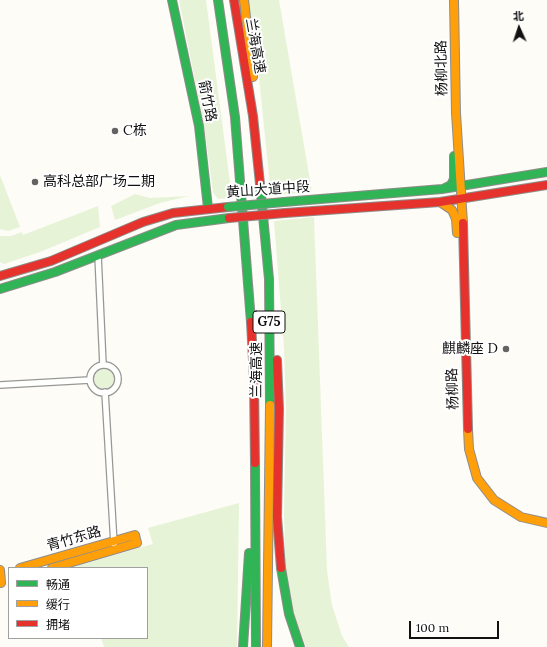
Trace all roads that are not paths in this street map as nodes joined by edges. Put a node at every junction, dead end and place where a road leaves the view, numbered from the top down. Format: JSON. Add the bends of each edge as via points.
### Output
{"nodes":[{"id":1,"x":172,"y":0,"type":"edge"},
{"id":2,"x":218,"y":0,"type":"edge"},
{"id":3,"x":234,"y":0,"type":"edge"},
{"id":4,"x":244,"y":0,"type":"edge"},
{"id":5,"x":454,"y":0,"type":"edge"},
{"id":6,"x":254,"y":116,"type":"junction"},
{"id":7,"x":458,"y":136,"type":"junction"},
{"id":8,"x":547,"y":172,"type":"edge"},
{"id":9,"x":547,"y":185,"type":"edge"},
{"id":10,"x":461,"y":187,"type":"junction"},
{"id":11,"x":442,"y":189,"type":"junction"},
{"id":12,"x":462,"y":200,"type":"junction"},
{"id":13,"x":440,"y":202,"type":"junction"},
{"id":14,"x":208,"y":208,"type":"junction"},
{"id":15,"x":98,"y":255,"type":"junction"},
{"id":16,"x":0,"y":276,"type":"edge"},
{"id":17,"x":269,"y":279,"type":"junction"},
{"id":18,"x":0,"y":289,"type":"edge"},
{"id":19,"x":103,"y":365,"type":"junction"},
{"id":20,"x":90,"y":380,"type":"junction"},
{"id":21,"x":0,"y":386,"type":"edge"},
{"id":22,"x":105,"y":392,"type":"junction"},
{"id":23,"x":255,"y":456,"type":"junction"},
{"id":24,"x":547,"y":523,"type":"edge"},
{"id":25,"x":547,"y":528,"type":"edge"},
{"id":26,"x":136,"y":539,"type":"dead end"},
{"id":27,"x":114,"y":545,"type":"junction"},
{"id":28,"x":24,"y":567,"type":"edge"},
{"id":29,"x":55,"y":567,"type":"edge"},
{"id":30,"x":0,"y":570,"type":"edge"},
{"id":31,"x":0,"y":574,"type":"edge"},
{"id":32,"x":3,"y":582,"type":"edge"},
{"id":33,"x":244,"y":647,"type":"edge"},
{"id":34,"x":256,"y":647,"type":"edge"},
{"id":35,"x":267,"y":647,"type":"edge"},
{"id":36,"x":300,"y":647,"type":"edge"}],
"edges":[{"from":1,"to":14,"type":"main road","name":"箭竹路","via":[[199,126]]},
{"from":2,"to":23,"type":"main road","name":"兰海高速","number":"G75","via":[[235,117],[249,284]]},
{"from":3,"to":6,"type":"main road","name":"兰海高速","number":"G75"},
{"from":4,"to":6,"type":"main road","via":[[252,61]]},
{"from":5,"to":7,"type":"main road","name":"杨柳北路"},
{"from":6,"to":17,"type":"main road","name":"兰海高速","number":"G75"},
{"from":7,"to":10,"type":"main road","name":"杨柳路"},
{"from":7,"to":11,"type":"main road","via":[[454,151],[454,179],[450,185]]},
{"from":8,"to":10,"type":"main road","name":"黄山大道中段"},
{"from":9,"to":12,"type":"main road","name":"黄山大道中段"},
{"from":10,"to":11,"type":"main road","name":"黄山大道中段"},
{"from":10,"to":12,"type":"main road","name":"杨柳路"},
{"from":11,"to":14,"type":"main road","name":"黄山大道中段","bridge":true},
{"from":12,"to":13,"type":"main road","name":"黄山大道中段"},
{"from":12,"to":24,"type":"main road","name":"杨柳路","via":[[471,460],[477,478],[494,500],[521,517]]},
{"from":13,"to":15,"type":"main road","name":"黄山大道中段","bridge":true,"via":[[285,213],[176,225]]},
{"from":13,"to":25,"type":"main road","name":"杨柳路","via":[[452,210],[457,224],[464,440],[470,470],[484,495],[499,510],[519,522]]},
{"from":14,"to":16,"type":"main road","name":"黄山大道中段","via":[[143,222],[51,261]]},
{"from":15,"to":18,"type":"main road","name":"黄山大道中段"},
{"from":15,"to":19,"type":"street"},
{"from":17,"to":35,"type":"main road","name":"兰海高速","number":"G75"},
{"from":17,"to":36,"type":"main road","via":[[279,409],[279,552],[289,614]]},
{"from":19,"to":20,"type":"street","via":[[95,368]]},
{"from":19,"to":22,"type":"street","via":[[112,368],[118,375],[116,385]]},
{"from":20,"to":21,"type":"street"},
{"from":20,"to":22,"type":"street","via":[[97,390]]},
{"from":22,"to":27,"type":"street"},
{"from":23,"to":33,"type":"main road","number":"G75"},
{"from":23,"to":34,"type":"main road"},
{"from":26,"to":27,"type":"main road","name":"青竹东路"},
{"from":27,"to":28,"type":"main road","name":"青竹东路"},
{"from":27,"to":29,"type":"main road","name":"青竹东路"},
{"from":30,"to":31,"type":"main road"},
{"from":31,"to":32,"type":"main road"}]}
